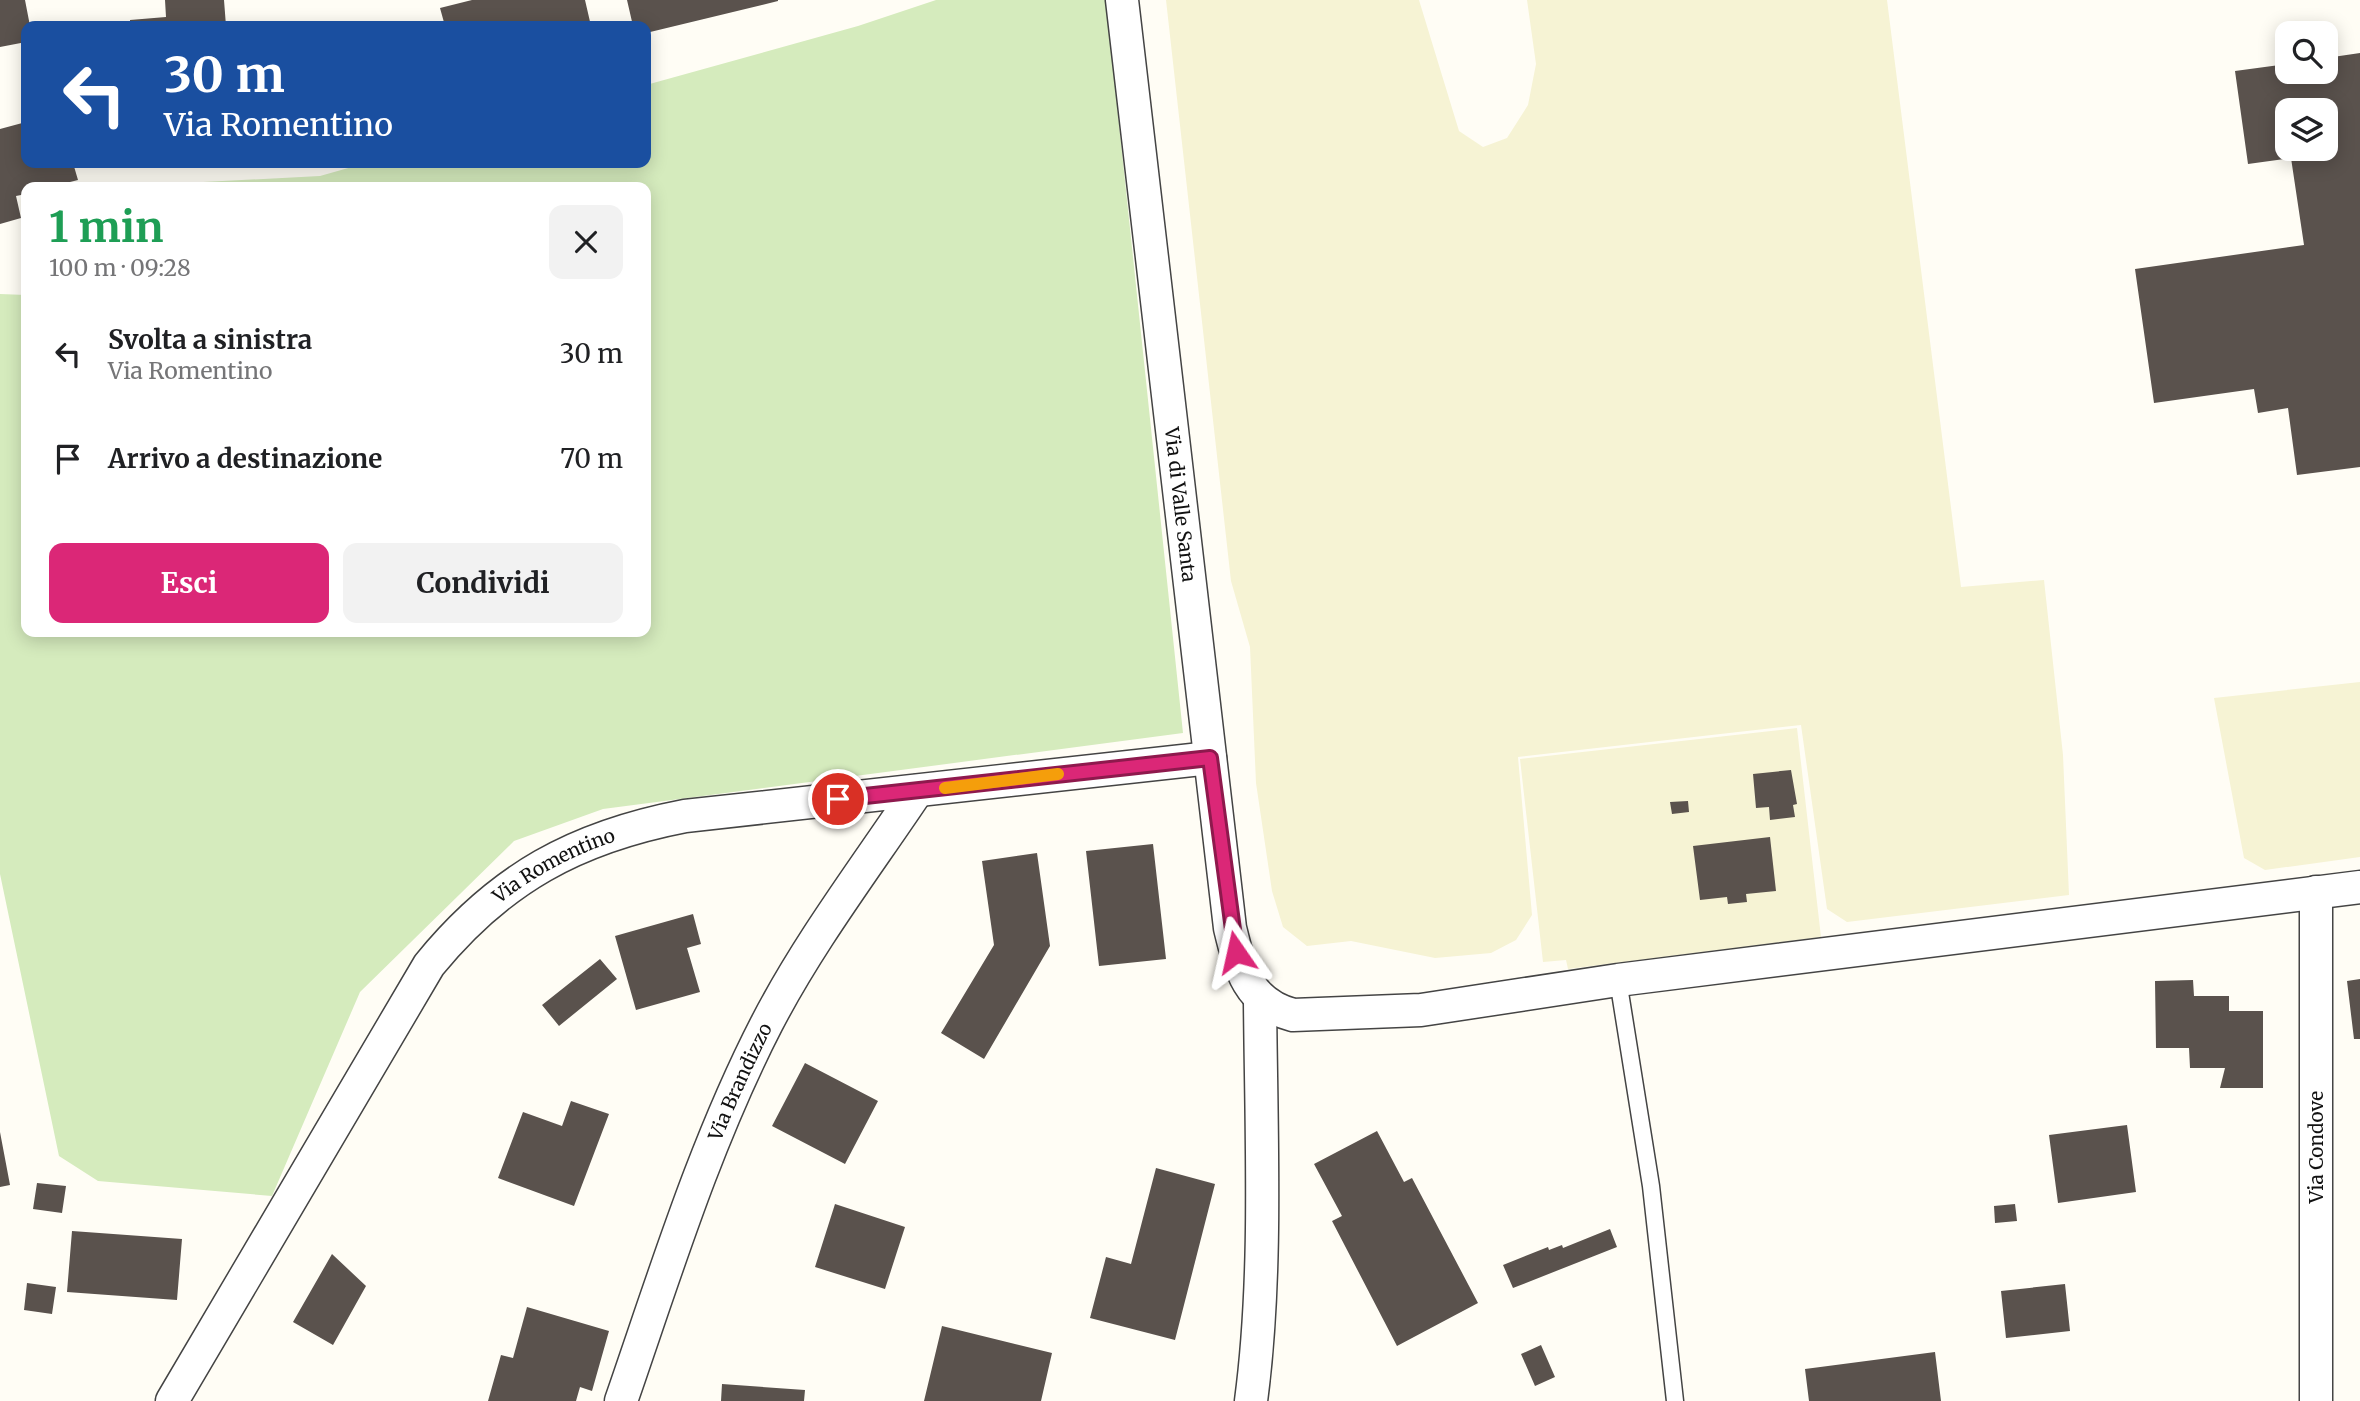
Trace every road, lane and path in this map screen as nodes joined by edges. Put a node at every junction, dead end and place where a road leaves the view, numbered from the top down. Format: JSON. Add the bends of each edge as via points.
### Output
{"nodes":[{"id":1,"x":1122,"y":0,"type":"edge"},
{"id":2,"x":1210,"y":758,"type":"junction"},
{"id":3,"x":917,"y":791,"type":"junction"},
{"id":4,"x":2360,"y":887,"type":"edge"},
{"id":5,"x":2316,"y":892,"type":"junction"},
{"id":6,"x":1618,"y":980,"type":"junction"},
{"id":7,"x":1260,"y":1000,"type":"junction"},
{"id":8,"x":172,"y":1401,"type":"edge"},
{"id":9,"x":621,"y":1401,"type":"edge"},
{"id":10,"x":1251,"y":1401,"type":"edge"},
{"id":11,"x":1675,"y":1401,"type":"edge"},
{"id":12,"x":2316,"y":1401,"type":"edge"}],
"edges":[{"from":1,"to":2,"type":"street","name":"Via di Valle Santa"},
{"from":2,"to":3,"type":"street","name":"Via Romentino"},
{"from":2,"to":7,"type":"street","name":"Via di Valle Santa","via":[[1230,928],[1242,971]]},
{"from":3,"to":8,"type":"street","name":"Via Romentino","via":[[732,810],[642,825],[600,838],[519,878],[452,937],[429,965]]},
{"from":3,"to":9,"type":"street","name":"Via Brandizzo","via":[[797,970],[767,1023],[704,1165]]},
{"from":4,"to":5,"type":"street"},
{"from":5,"to":6,"type":"street"},
{"from":5,"to":12,"type":"street","name":"Via Condove"},
{"from":6,"to":7,"type":"street","via":[[1409,1010],[1293,1015]]},
{"from":6,"to":11,"type":"lane","via":[[1651,1186]]},
{"from":7,"to":10,"type":"street","via":[[1259,1283]]}]}
